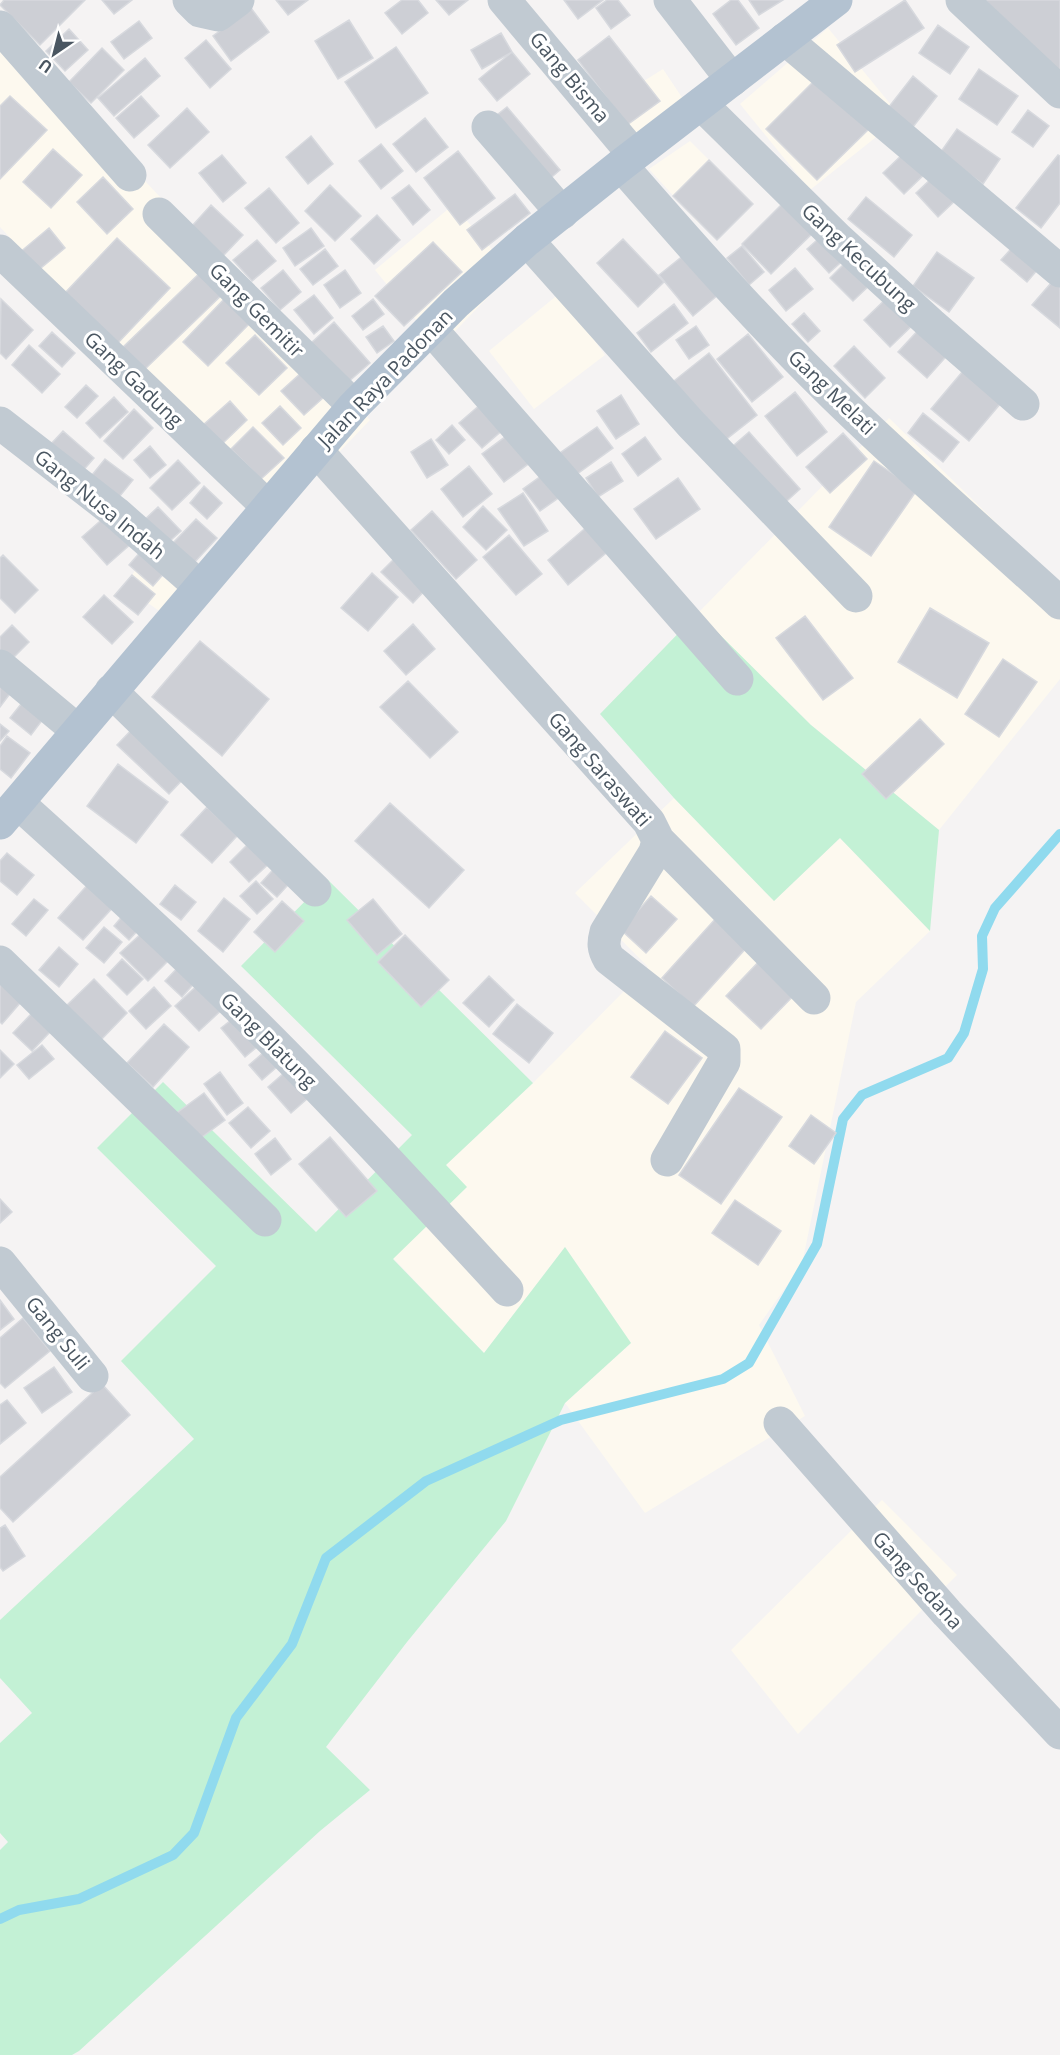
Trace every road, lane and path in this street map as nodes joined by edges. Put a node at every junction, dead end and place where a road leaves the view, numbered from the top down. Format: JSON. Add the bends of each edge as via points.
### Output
{"nodes":[{"id":1,"x":189,"y":0,"type":"edge"},
{"id":2,"x":238,"y":0,"type":"edge"},
{"id":3,"x":504,"y":0,"type":"edge"},
{"id":4,"x":670,"y":0,"type":"edge"},
{"id":5,"x":836,"y":0,"type":"edge"},
{"id":6,"x":962,"y":0,"type":"edge"},
{"id":7,"x":0,"y":27,"type":"edge"},
{"id":8,"x":785,"y":39,"type":"junction"},
{"id":9,"x":732,"y":80,"type":"junction"},
{"id":10,"x":1060,"y":92,"type":"edge"},
{"id":11,"x":700,"y":104,"type":"junction"},
{"id":12,"x":488,"y":127,"type":"dead end"},
{"id":13,"x":628,"y":160,"type":"junction"},
{"id":14,"x":130,"y":175,"type":"dead end"},
{"id":15,"x":562,"y":213,"type":"junction"},
{"id":16,"x":159,"y":214,"type":"dead end"},
{"id":17,"x":527,"y":240,"type":"junction"},
{"id":18,"x":0,"y":251,"type":"edge"},
{"id":19,"x":1060,"y":272,"type":"edge"},
{"id":20,"x":431,"y":329,"type":"junction"},
{"id":21,"x":1023,"y":404,"type":"dead end"},
{"id":22,"x":354,"y":406,"type":"junction"},
{"id":23,"x":0,"y":423,"type":"edge"},
{"id":24,"x":316,"y":450,"type":"junction"},
{"id":25,"x":267,"y":506,"type":"junction"},
{"id":26,"x":199,"y":586,"type":"junction"},
{"id":27,"x":856,"y":596,"type":"dead end"},
{"id":28,"x":1060,"y":603,"type":"edge"},
{"id":29,"x":0,"y":666,"type":"edge"},
{"id":30,"x":737,"y":679,"type":"dead end"},
{"id":31,"x":111,"y":691,"type":"junction"},
{"id":32,"x":78,"y":731,"type":"junction"},
{"id":33,"x":9,"y":813,"type":"edge"},
{"id":34,"x":658,"y":840,"type":"junction"},
{"id":35,"x":315,"y":890,"type":"dead end"},
{"id":36,"x":0,"y":962,"type":"edge"},
{"id":37,"x":814,"y":998,"type":"dead end"},
{"id":38,"x":667,"y":1160,"type":"dead end"},
{"id":39,"x":265,"y":1220,"type":"dead end"},
{"id":40,"x":0,"y":1263,"type":"edge"},
{"id":41,"x":507,"y":1290,"type":"dead end"},
{"id":42,"x":93,"y":1376,"type":"dead end"},
{"id":43,"x":780,"y":1423,"type":"dead end"},
{"id":44,"x":1060,"y":1734,"type":"edge"}],
"edges":[{"from":1,"to":2,"type":"street","via":[[200,10],[218,15]]},
{"from":3,"to":13,"type":"street","name":"Gang Bisma"},
{"from":4,"to":9,"type":"street"},
{"from":5,"to":8,"type":"main road","name":"Jalan Raya Padonan"},
{"from":6,"to":10,"type":"street"},
{"from":7,"to":14,"type":"street"},
{"from":8,"to":9,"type":"main road","name":"Jalan Raya Padonan"},
{"from":8,"to":19,"type":"street"},
{"from":9,"to":11,"type":"main road","name":"Jalan Raya Padonan"},
{"from":11,"to":13,"type":"main road","name":"Jalan Raya Padonan"},
{"from":11,"to":21,"type":"street","name":"Gang Kecubung","via":[[838,238]]},
{"from":12,"to":15,"type":"street"},
{"from":13,"to":15,"type":"main road","name":"Jalan Raya Padonan"},
{"from":13,"to":28,"type":"street","name":"Gang Melati","via":[[692,246],[819,380]]},
{"from":15,"to":17,"type":"main road","name":"Jalan Raya Padonan"},
{"from":16,"to":22,"type":"street","name":"Gang Gemitir"},
{"from":17,"to":20,"type":"main road","name":"Jalan Raya Padonan"},
{"from":17,"to":27,"type":"street","via":[[691,424]]},
{"from":18,"to":25,"type":"street","name":"Gang Gadung"},
{"from":20,"to":22,"type":"main road","name":"Jalan Raya Padonan"},
{"from":20,"to":30,"type":"street"},
{"from":22,"to":24,"type":"main road","name":"Jalan Raya Padonan"},
{"from":23,"to":26,"type":"street","name":"Gang Nusa Indah","via":[[116,513]]},
{"from":24,"to":25,"type":"main road","name":"Jalan Raya Padonan"},
{"from":24,"to":34,"type":"street","name":"Gang Saraswati","via":[[649,822]]},
{"from":25,"to":26,"type":"main road","name":"Jalan Raya Padonan"},
{"from":26,"to":31,"type":"main road","name":"Jalan Raya Padonan"},
{"from":29,"to":32,"type":"street"},
{"from":31,"to":32,"type":"main road","name":"Jalan Raya Padonan"},
{"from":31,"to":35,"type":"street"},
{"from":32,"to":33,"type":"main road","name":"Jalan Raya Padonan"},
{"from":33,"to":41,"type":"street","name":"Gang Blatung","via":[[136,909],[376,1147]]},
{"from":34,"to":37,"type":"street"},
{"from":34,"to":38,"type":"street","name":"Gang Saraswati","via":[[655,852],[606,932],[605,952],[724,1049],[725,1054]]},
{"from":36,"to":39,"type":"street"},
{"from":40,"to":42,"type":"street","name":"Gang Suli"},
{"from":43,"to":44,"type":"street","name":"Gang Sedana","via":[[947,1613]]}]}
